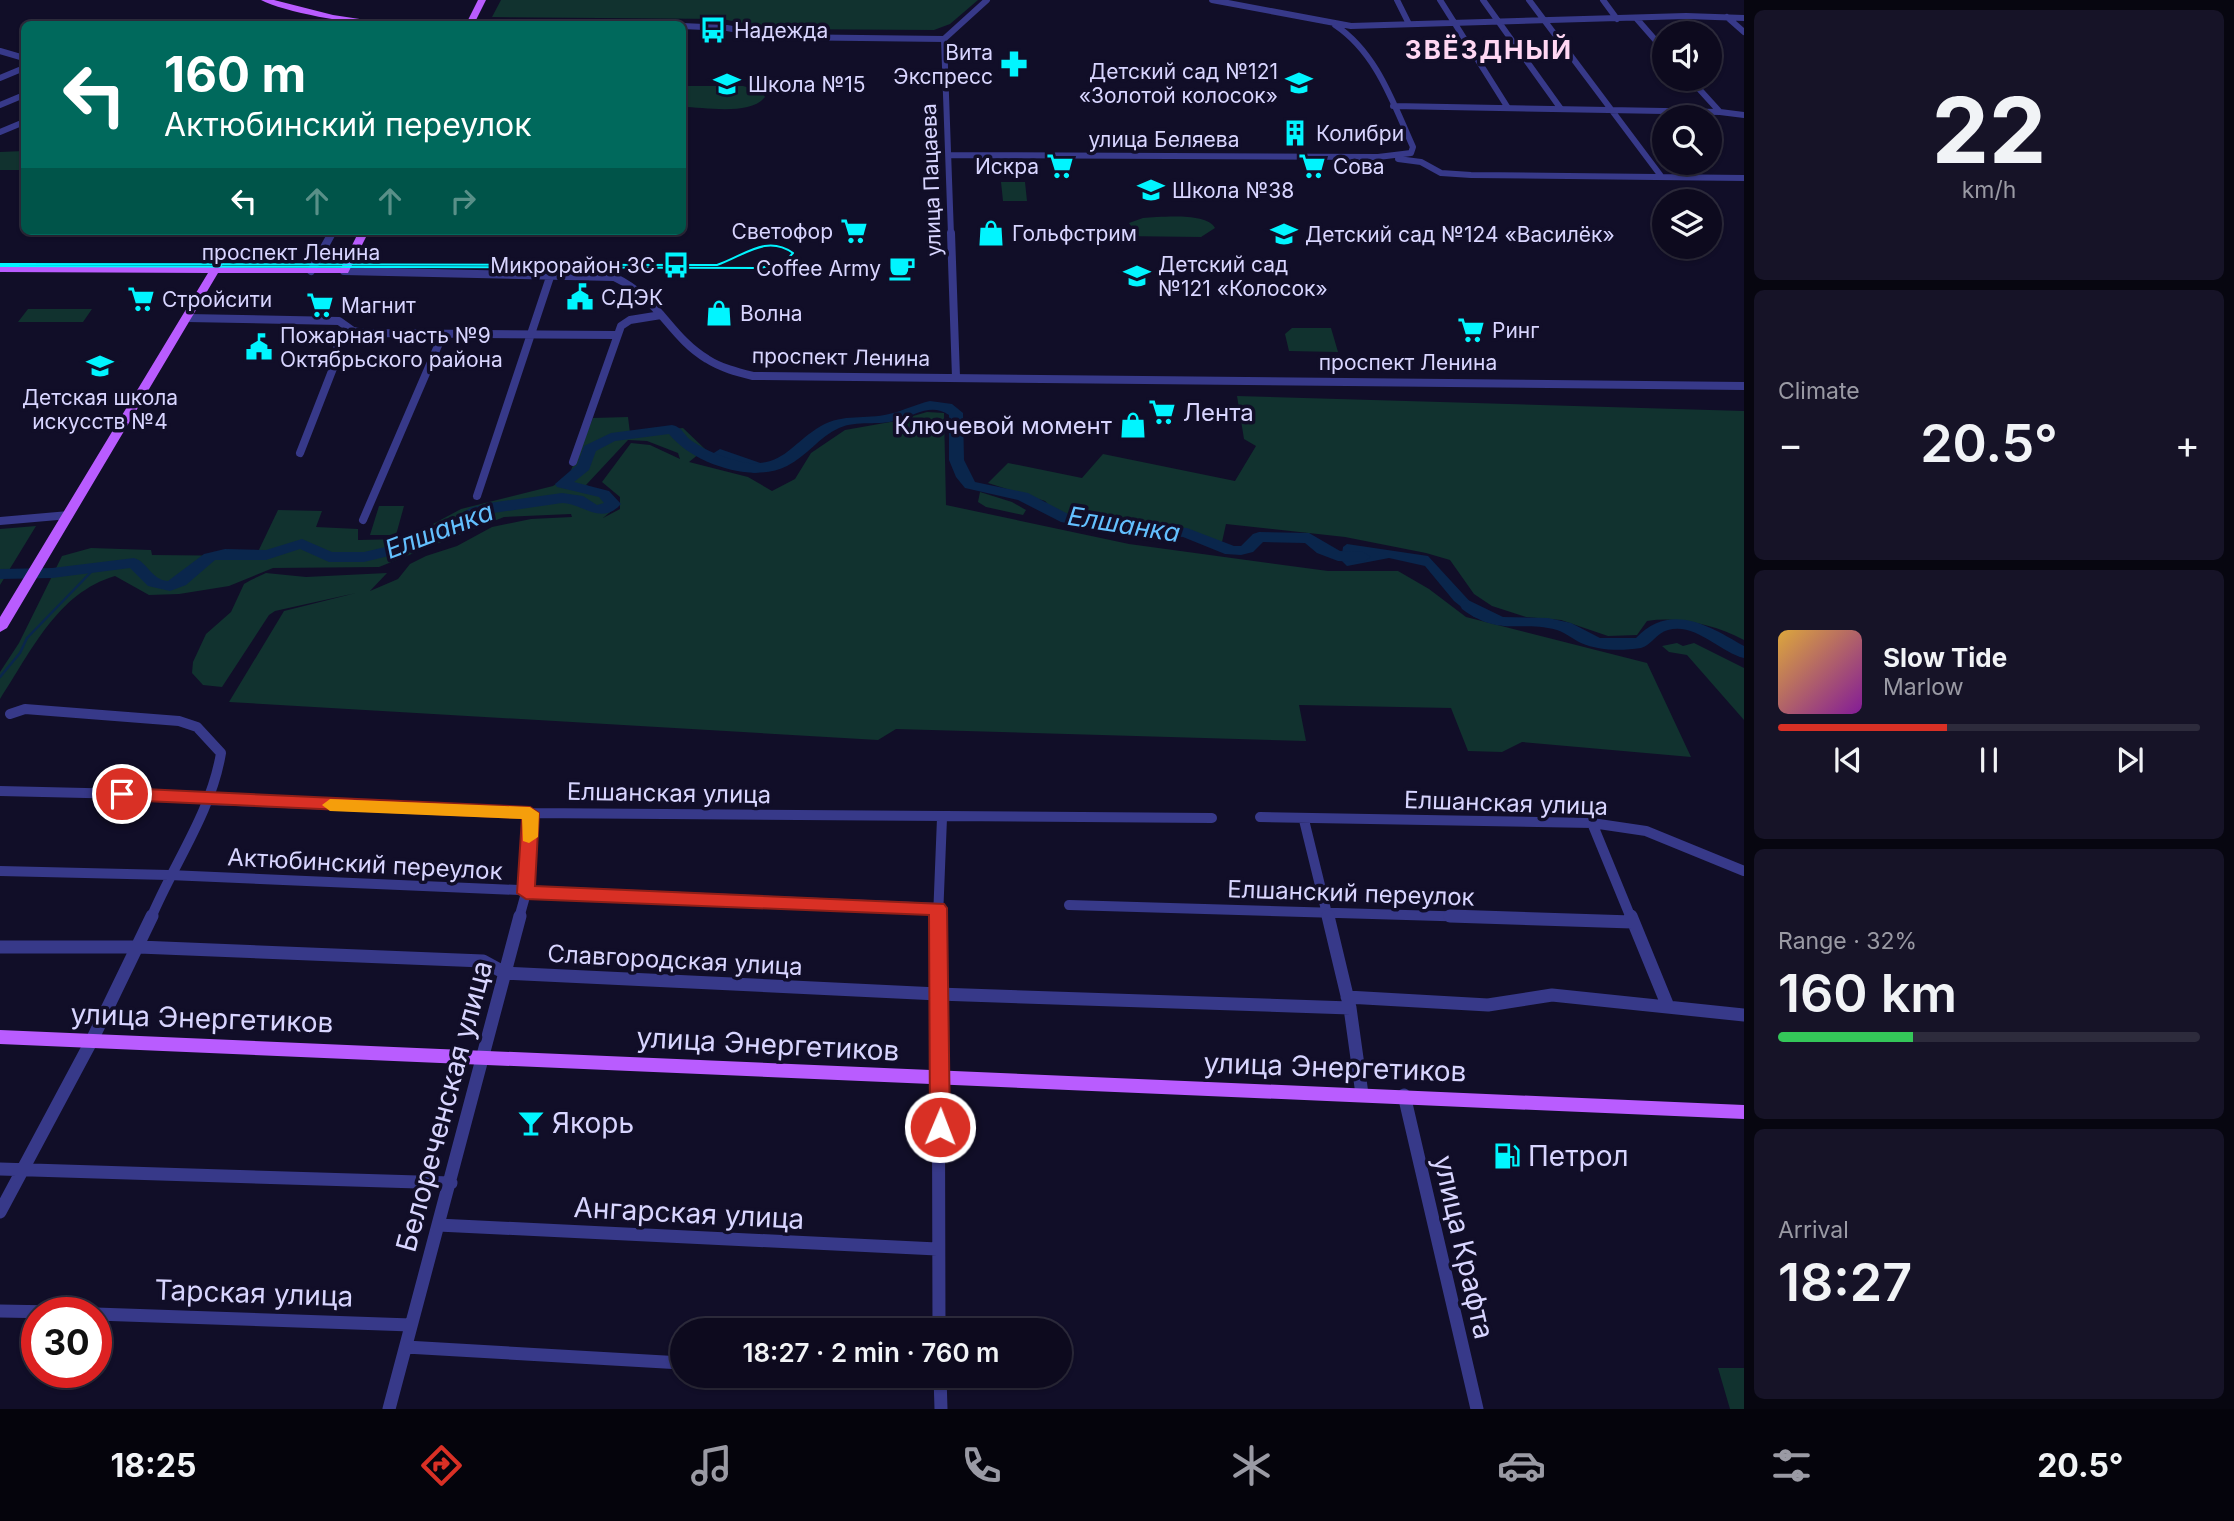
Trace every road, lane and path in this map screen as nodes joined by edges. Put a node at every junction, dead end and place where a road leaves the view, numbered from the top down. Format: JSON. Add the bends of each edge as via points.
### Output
{"nodes":[{"id":1,"x":265,"y":0,"type":"edge"},
{"id":2,"x":482,"y":0,"type":"edge"},
{"id":3,"x":987,"y":0,"type":"edge"},
{"id":4,"x":1212,"y":0,"type":"edge"},
{"id":5,"x":1397,"y":0,"type":"edge"},
{"id":6,"x":1440,"y":0,"type":"edge"},
{"id":7,"x":1483,"y":0,"type":"edge"},
{"id":8,"x":1529,"y":0,"type":"edge"},
{"id":9,"x":1603,"y":0,"type":"edge"},
{"id":10,"x":1727,"y":17,"type":"junction"},
{"id":11,"x":1636,"y":18,"type":"junction"},
{"id":12,"x":1744,"y":18,"type":"edge"},
{"id":13,"x":1616,"y":19,"type":"junction"},
{"id":14,"x":1545,"y":20,"type":"junction"},
{"id":15,"x":361,"y":21,"type":"edge"},
{"id":16,"x":472,"y":21,"type":"edge"},
{"id":17,"x":1497,"y":22,"type":"junction"},
{"id":18,"x":1454,"y":23,"type":"junction"},
{"id":19,"x":1409,"y":24,"type":"junction"},
{"id":20,"x":1335,"y":25,"type":"junction"},
{"id":21,"x":686,"y":26,"type":"edge"},
{"id":22,"x":1744,"y":32,"type":"edge"},
{"id":23,"x":1652,"y":36,"type":"edge"},
{"id":24,"x":944,"y":39,"type":"junction"},
{"id":25,"x":0,"y":51,"type":"edge"},
{"id":26,"x":21,"y":57,"type":"edge"},
{"id":27,"x":21,"y":69,"type":"edge"},
{"id":28,"x":0,"y":78,"type":"edge"},
{"id":29,"x":1701,"y":91,"type":"edge"},
{"id":30,"x":21,"y":96,"type":"edge"},
{"id":31,"x":0,"y":105,"type":"edge"},
{"id":32,"x":1714,"y":105,"type":"edge"},
{"id":33,"x":1393,"y":106,"type":"junction"},
{"id":34,"x":1507,"y":108,"type":"junction"},
{"id":35,"x":1561,"y":109,"type":"junction"},
{"id":36,"x":1611,"y":110,"type":"junction"},
{"id":37,"x":1652,"y":110,"type":"edge"},
{"id":38,"x":1722,"y":112,"type":"edge"},
{"id":39,"x":1744,"y":115,"type":"edge"},
{"id":40,"x":21,"y":123,"type":"edge"},
{"id":41,"x":0,"y":132,"type":"edge"},
{"id":42,"x":949,"y":155,"type":"junction"},
{"id":43,"x":1378,"y":157,"type":"junction"},
{"id":44,"x":1661,"y":176,"type":"junction"},
{"id":45,"x":1744,"y":178,"type":"edge"},
{"id":46,"x":331,"y":235,"type":"edge"},
{"id":47,"x":362,"y":235,"type":"edge"},
{"id":48,"x":0,"y":262,"type":"edge"},
{"id":49,"x":54,"y":266,"type":"junction"},
{"id":50,"x":217,"y":267,"type":"junction"},
{"id":51,"x":313,"y":268,"type":"junction"},
{"id":52,"x":345,"y":268,"type":"junction"},
{"id":53,"x":0,"y":269,"type":"edge"},
{"id":54,"x":551,"y":274,"type":"junction"},
{"id":55,"x":661,"y":315,"type":"junction"},
{"id":56,"x":187,"y":318,"type":"junction"},
{"id":57,"x":325,"y":321,"type":"junction"},
{"id":58,"x":351,"y":329,"type":"junction"},
{"id":59,"x":443,"y":334,"type":"junction"},
{"id":60,"x":530,"y":334,"type":"junction"},
{"id":61,"x":334,"y":335,"type":"junction"},
{"id":62,"x":615,"y":335,"type":"junction"},
{"id":63,"x":956,"y":377,"type":"junction"},
{"id":64,"x":1744,"y":386,"type":"edge"},
{"id":65,"x":300,"y":453,"type":"dead end"},
{"id":66,"x":573,"y":462,"type":"dead end"},
{"id":67,"x":477,"y":496,"type":"dead end"},
{"id":68,"x":68,"y":515,"type":"junction"},
{"id":69,"x":363,"y":520,"type":"dead end"},
{"id":70,"x":0,"y":522,"type":"edge"},
{"id":71,"x":0,"y":628,"type":"edge"},
{"id":72,"x":10,"y":714,"type":"dead end"},
{"id":73,"x":0,"y":791,"type":"edge"},
{"id":74,"x":209,"y":800,"type":"junction"},
{"id":75,"x":530,"y":813,"type":"junction"},
{"id":76,"x":1260,"y":817,"type":"dead end"},
{"id":77,"x":942,"y":818,"type":"junction"},
{"id":78,"x":1212,"y":818,"type":"dead end"},
{"id":79,"x":1304,"y":820,"type":"junction"},
{"id":80,"x":1592,"y":823,"type":"junction"},
{"id":81,"x":0,"y":871,"type":"edge"},
{"id":82,"x":1744,"y":871,"type":"edge"},
{"id":83,"x":169,"y":875,"type":"junction"},
{"id":84,"x":526,"y":893,"type":"junction"},
{"id":85,"x":1069,"y":905,"type":"dead end"},
{"id":86,"x":938,"y":908,"type":"junction"},
{"id":87,"x":1325,"y":913,"type":"junction"},
{"id":88,"x":1632,"y":922,"type":"junction"},
{"id":89,"x":0,"y":947,"type":"edge"},
{"id":90,"x":139,"y":947,"type":"junction"},
{"id":91,"x":505,"y":973,"type":"junction"},
{"id":92,"x":938,"y":994,"type":"junction"},
{"id":93,"x":1349,"y":1003,"type":"junction"},
{"id":94,"x":1667,"y":1004,"type":"junction"},
{"id":95,"x":1744,"y":1015,"type":"edge"},
{"id":96,"x":0,"y":1037,"type":"edge"},
{"id":97,"x":92,"y":1040,"type":"junction"},
{"id":98,"x":484,"y":1057,"type":"junction"},
{"id":99,"x":941,"y":1079,"type":"junction"},
{"id":100,"x":1362,"y":1094,"type":"junction"},
{"id":101,"x":1404,"y":1095,"type":"junction"},
{"id":102,"x":1744,"y":1112,"type":"edge"},
{"id":103,"x":0,"y":1168,"type":"edge"},
{"id":104,"x":21,"y":1170,"type":"junction"},
{"id":105,"x":451,"y":1183,"type":"junction"},
{"id":106,"x":0,"y":1212,"type":"edge"},
{"id":107,"x":439,"y":1225,"type":"junction"},
{"id":108,"x":937,"y":1249,"type":"junction"},
{"id":109,"x":0,"y":1311,"type":"edge"},
{"id":110,"x":21,"y":1311,"type":"edge"},
{"id":111,"x":112,"y":1315,"type":"edge"},
{"id":112,"x":939,"y":1318,"type":"edge"},
{"id":113,"x":411,"y":1325,"type":"junction"},
{"id":114,"x":406,"y":1347,"type":"junction"},
{"id":115,"x":670,"y":1362,"type":"edge"},
{"id":116,"x":940,"y":1388,"type":"edge"},
{"id":117,"x":389,"y":1409,"type":"edge"},
{"id":118,"x":941,"y":1409,"type":"edge"},
{"id":119,"x":1477,"y":1409,"type":"edge"}],
"edges":[{"from":1,"to":15,"type":"main road"},
{"from":2,"to":16,"type":"main road"},
{"from":3,"to":24,"type":"street"},
{"from":4,"to":20,"type":"street","via":[[1296,13]]},
{"from":5,"to":19,"type":"street"},
{"from":6,"to":18,"type":"street"},
{"from":7,"to":17,"type":"street"},
{"from":8,"to":14,"type":"street"},
{"from":9,"to":13,"type":"street"},
{"from":10,"to":11,"type":"street"},
{"from":10,"to":12,"type":"street"},
{"from":10,"to":22,"type":"street"},
{"from":11,"to":13,"type":"street"},
{"from":11,"to":23,"type":"street"},
{"from":13,"to":14,"type":"street"},
{"from":14,"to":17,"type":"street"},
{"from":14,"to":36,"type":"street"},
{"from":17,"to":18,"type":"street"},
{"from":17,"to":35,"type":"street"},
{"from":18,"to":19,"type":"street"},
{"from":18,"to":34,"type":"street"},
{"from":19,"to":20,"type":"street"},
{"from":20,"to":33,"type":"street","via":[[1360,42]]},
{"from":21,"to":24,"type":"street","via":[[778,37]]},
{"from":24,"to":42,"type":"street","name":"улица Пацаева"},
{"from":25,"to":26,"type":"street"},
{"from":27,"to":28,"type":"street"},
{"from":29,"to":32,"type":"street"},
{"from":30,"to":31,"type":"street"},
{"from":33,"to":34,"type":"street"},
{"from":33,"to":43,"type":"street","via":[[1413,147],[1401,156]]},
{"from":34,"to":35,"type":"street"},
{"from":35,"to":36,"type":"street"},
{"from":36,"to":37,"type":"street"},
{"from":36,"to":44,"type":"street"},
{"from":38,"to":39,"type":"street"},
{"from":40,"to":41,"type":"street"},
{"from":42,"to":43,"type":"street","name":"улица Беляева"},
{"from":42,"to":63,"type":"street","name":"улица Пацаева"},
{"from":43,"to":44,"type":"street","via":[[1421,162],[1441,173]]},
{"from":44,"to":45,"type":"street"},
{"from":46,"to":51,"type":"street"},
{"from":47,"to":52,"type":"main road"},
{"from":48,"to":49,"type":"main road","name":"проспект Ленина"},
{"from":49,"to":50,"type":"main road","name":"проспект Ленина"},
{"from":49,"to":53,"type":"main road","name":"проспект Ленина"},
{"from":50,"to":51,"type":"main road","name":"проспект Ленина"},
{"from":50,"to":56,"type":"main road"},
{"from":51,"to":52,"type":"main road","name":"проспект Ленина"},
{"from":52,"to":54,"type":"street","name":"проспект Ленина"},
{"from":54,"to":55,"type":"street","name":"проспект Ленина","via":[[604,275],[625,281]]},
{"from":54,"to":60,"type":"street"},
{"from":55,"to":62,"type":"street","via":[[630,320]]},
{"from":55,"to":63,"type":"street","name":"проспект Ленина","via":[[702,359],[738,374]]},
{"from":56,"to":57,"type":"street"},
{"from":56,"to":68,"type":"main road"},
{"from":57,"to":58,"type":"street","via":[[339,321]]},
{"from":57,"to":61,"type":"street","via":[[322,329]]},
{"from":58,"to":59,"type":"street"},
{"from":58,"to":61,"type":"street"},
{"from":59,"to":60,"type":"street"},
{"from":59,"to":69,"type":"street"},
{"from":60,"to":62,"type":"street"},
{"from":60,"to":67,"type":"street"},
{"from":61,"to":65,"type":"street","via":[[339,353]]},
{"from":62,"to":66,"type":"street"},
{"from":63,"to":64,"type":"street","name":"проспект Ленина"},
{"from":68,"to":70,"type":"street"},
{"from":68,"to":71,"type":"main road"},
{"from":72,"to":74,"type":"street","via":[[24,709],[179,721],[197,727],[221,753]]},
{"from":73,"to":74,"type":"street","name":"Елшанская улица"},
{"from":74,"to":75,"type":"street","name":"Елшанская улица"},
{"from":74,"to":83,"type":"street"},
{"from":75,"to":77,"type":"street","name":"Елшанская улица"},
{"from":75,"to":84,"type":"street","name":"Белореченская улица"},
{"from":76,"to":79,"type":"street","name":"Елшанская улица"},
{"from":77,"to":78,"type":"street","name":"Елшанская улица"},
{"from":77,"to":86,"type":"street"},
{"from":79,"to":80,"type":"street","name":"Елшанская улица"},
{"from":79,"to":87,"type":"street"},
{"from":80,"to":82,"type":"street","name":"Елшанская улица","via":[[1646,831]]},
{"from":80,"to":88,"type":"street"},
{"from":81,"to":83,"type":"street","name":"Актюбинский переулок"},
{"from":83,"to":84,"type":"street","name":"Актюбинский переулок"},
{"from":83,"to":90,"type":"street"},
{"from":84,"to":86,"type":"street","name":"Актюбинский переулок"},
{"from":84,"to":91,"type":"street","name":"Белореченская улица"},
{"from":85,"to":87,"type":"street","name":"Елшанский переулок"},
{"from":86,"to":92,"type":"street"},
{"from":87,"to":88,"type":"street","name":"Елшанский переулок"},
{"from":87,"to":93,"type":"street"},
{"from":88,"to":94,"type":"street"},
{"from":89,"to":90,"type":"street","name":"Славгородская улица"},
{"from":90,"to":91,"type":"street","name":"Славгородская улица","via":[[482,961]]},
{"from":90,"to":97,"type":"street"},
{"from":91,"to":92,"type":"street","name":"Славгородская улица"},
{"from":91,"to":98,"type":"street","name":"Белореченская улица"},
{"from":92,"to":93,"type":"street","name":"Славгородская улица"},
{"from":92,"to":99,"type":"street"},
{"from":93,"to":94,"type":"street","name":"Славгородская улица","via":[[1488,1005],[1552,995]]},
{"from":93,"to":100,"type":"street"},
{"from":94,"to":95,"type":"street","name":"Славгородская улица"},
{"from":96,"to":97,"type":"main road","name":"улица Энергетиков"},
{"from":97,"to":98,"type":"main road","name":"улица Энергетиков"},
{"from":97,"to":104,"type":"street"},
{"from":98,"to":99,"type":"main road","name":"улица Энергетиков"},
{"from":98,"to":105,"type":"street","name":"Белореченская улица"},
{"from":99,"to":100,"type":"main road","name":"улица Энергетиков"},
{"from":99,"to":108,"type":"street"},
{"from":100,"to":101,"type":"main road","name":"улица Энергетиков"},
{"from":101,"to":102,"type":"main road","name":"улица Энергетиков"},
{"from":101,"to":119,"type":"street","name":"улица Крафта"},
{"from":103,"to":104,"type":"street"},
{"from":104,"to":105,"type":"street"},
{"from":104,"to":106,"type":"street"},
{"from":105,"to":107,"type":"street","name":"Белореченская улица"},
{"from":107,"to":108,"type":"street","name":"Ангарская улица"},
{"from":107,"to":113,"type":"street","name":"Белореченская улица"},
{"from":108,"to":112,"type":"street"},
{"from":109,"to":110,"type":"street"},
{"from":111,"to":113,"type":"street","name":"Тарская улица"},
{"from":113,"to":114,"type":"street","name":"Белореченская улица"},
{"from":114,"to":115,"type":"street"},
{"from":114,"to":117,"type":"street","name":"Белореченская улица"},
{"from":116,"to":118,"type":"street"}]}
